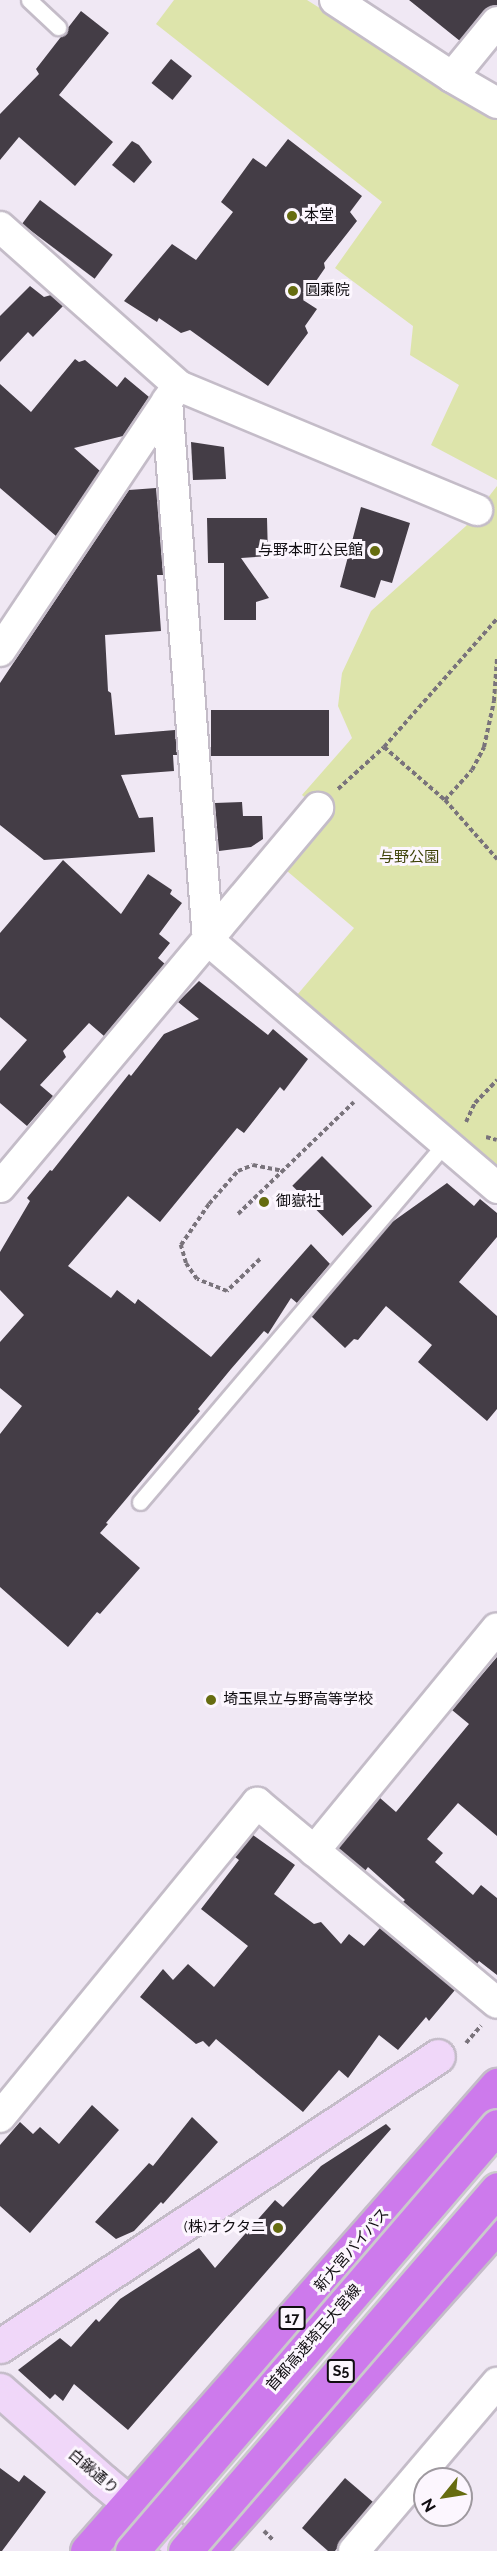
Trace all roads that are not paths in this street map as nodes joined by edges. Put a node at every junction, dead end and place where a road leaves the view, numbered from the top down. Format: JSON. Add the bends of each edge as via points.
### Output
{"nodes":[{"id":1,"x":29,"y":0,"type":"edge"},
{"id":2,"x":335,"y":0,"type":"edge"},
{"id":3,"x":497,"y":22,"type":"edge"},
{"id":4,"x":58,"y":27,"type":"dead end"},
{"id":5,"x":452,"y":77,"type":"junction"},
{"id":6,"x":497,"y":104,"type":"edge"},
{"id":7,"x":0,"y":227,"type":"edge"},
{"id":8,"x":173,"y":394,"type":"junction"},
{"id":9,"x":477,"y":510,"type":"dead end"},
{"id":10,"x":0,"y":651,"type":"edge"},
{"id":11,"x":318,"y":808,"type":"road end"},
{"id":12,"x":208,"y":940,"type":"junction"},
{"id":13,"x":445,"y":1144,"type":"junction"},
{"id":14,"x":0,"y":1187,"type":"edge"},
{"id":15,"x":497,"y":1188,"type":"edge"},
{"id":16,"x":140,"y":1502,"type":"dead end"},
{"id":17,"x":497,"y":1628,"type":"edge"},
{"id":18,"x":314,"y":1851,"type":"junction"},
{"id":19,"x":497,"y":2003,"type":"edge"},
{"id":20,"x":438,"y":2056,"type":"dead end"},
{"id":21,"x":497,"y":2085,"type":"edge"},
{"id":22,"x":0,"y":2117,"type":"edge"},
{"id":23,"x":497,"y":2126,"type":"edge"},
{"id":24,"x":497,"y":2189,"type":"edge"},
{"id":25,"x":497,"y":2225,"type":"edge"},
{"id":26,"x":0,"y":2346,"type":"edge"},
{"id":27,"x":497,"y":2383,"type":"edge"},
{"id":28,"x":0,"y":2390,"type":"edge"},
{"id":29,"x":130,"y":2502,"type":"junction"},
{"id":30,"x":87,"y":2551,"type":"edge"},
{"id":31,"x":132,"y":2551,"type":"edge"},
{"id":32,"x":187,"y":2551,"type":"edge"},
{"id":33,"x":207,"y":2551,"type":"edge"},
{"id":34,"x":354,"y":2551,"type":"edge"}],
"edges":[{"from":1,"to":4,"type":"lane"},
{"from":2,"to":5,"type":"street"},
{"from":3,"to":5,"type":"street"},
{"from":5,"to":6,"type":"street"},
{"from":7,"to":8,"type":"street"},
{"from":8,"to":9,"type":"street"},
{"from":8,"to":10,"type":"street"},
{"from":8,"to":12,"type":"street"},
{"from":11,"to":12,"type":"street"},
{"from":12,"to":13,"type":"street"},
{"from":12,"to":14,"type":"street"},
{"from":13,"to":15,"type":"street"},
{"from":13,"to":16,"type":"lane"},
{"from":17,"to":18,"type":"street"},
{"from":18,"to":19,"type":"street"},
{"from":18,"to":22,"type":"street","via":[[257,1803]]},
{"from":20,"to":26,"type":"street"},
{"from":21,"to":29,"type":"highway","name":"新大宮バイパス","number":"17"},
{"from":23,"to":31,"type":"highway","name":"首都高速埼玉大宮線","bridge":true},
{"from":24,"to":32,"type":"highway","number":"S5","bridge":true},
{"from":25,"to":33,"type":"highway"},
{"from":27,"to":34,"type":"street"},
{"from":28,"to":29,"type":"street","name":"白鍬通り"},
{"from":29,"to":30,"type":"highway","name":"新大宮バイパス","number":"17"},
{"from":29,"to":32,"type":"street","name":"白鍬通り"}]}
